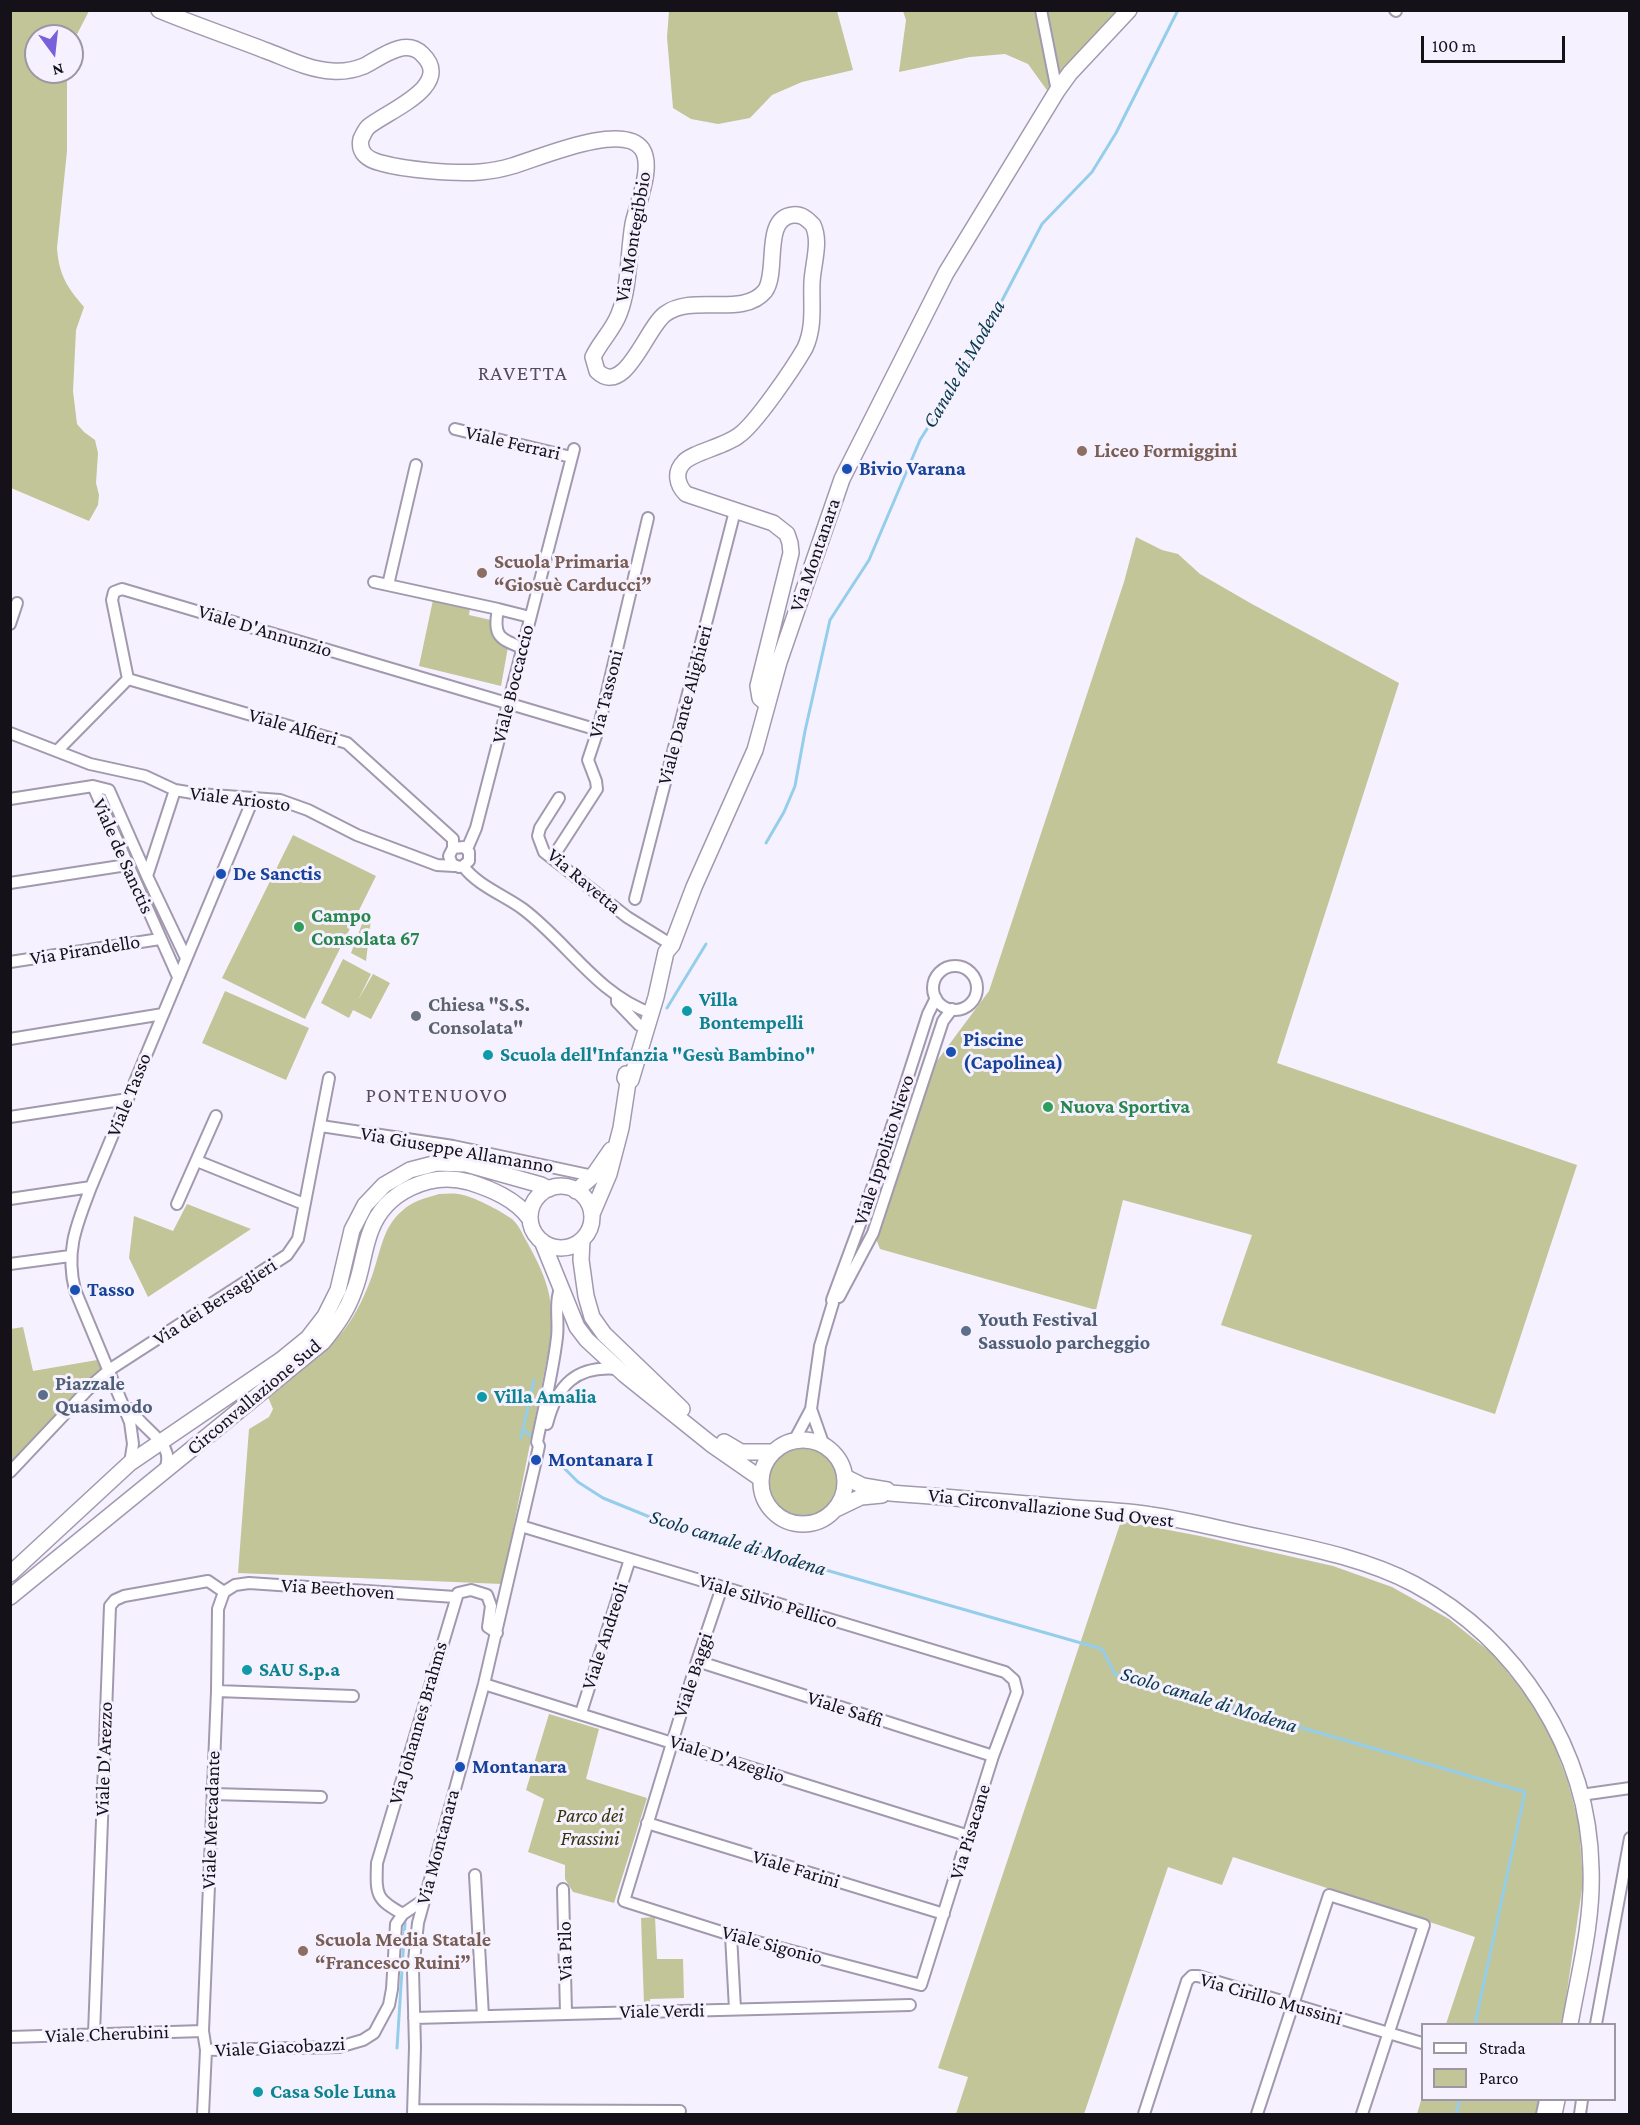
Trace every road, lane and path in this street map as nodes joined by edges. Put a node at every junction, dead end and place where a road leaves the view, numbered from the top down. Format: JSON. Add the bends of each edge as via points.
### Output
{"nodes":[{"id":1,"x":159,"y":10,"type":"edge"},
{"id":2,"x":1041,"y":10,"type":"edge"},
{"id":3,"x":1129,"y":10,"type":"edge"},
{"id":4,"x":1057,"y":92,"type":"junction"},
{"id":5,"x":455,"y":429,"type":"dead end"},
{"id":6,"x":573,"y":453,"type":"joint"},
{"id":7,"x":416,"y":465,"type":"dead end"},
{"id":8,"x":735,"y":511,"type":"junction"},
{"id":9,"x":648,"y":518,"type":"dead end"},
{"id":10,"x":374,"y":582,"type":"dead end"},
{"id":11,"x":388,"y":585,"type":"junction"},
{"id":12,"x":17,"y":603,"type":"dead end"},
{"id":13,"x":498,"y":609,"type":"junction"},
{"id":14,"x":530,"y":617,"type":"junction"},
{"id":15,"x":10,"y":624,"type":"edge"},
{"id":16,"x":523,"y":648,"type":"junction"},
{"id":17,"x":128,"y":679,"type":"junction"},
{"id":18,"x":509,"y":704,"type":"junction"},
{"id":19,"x":767,"y":704,"type":"junction"},
{"id":20,"x":598,"y":730,"type":"junction"},
{"id":21,"x":10,"y":733,"type":"edge"},
{"id":22,"x":57,"y":751,"type":"junction"},
{"id":23,"x":93,"y":786,"type":"junction"},
{"id":24,"x":175,"y":790,"type":"junction"},
{"id":25,"x":559,"y":798,"type":"dead end"},
{"id":26,"x":10,"y":799,"type":"edge"},
{"id":27,"x":253,"y":799,"type":"junction"},
{"id":28,"x":453,"y":848,"type":"junction"},
{"id":29,"x":467,"y":849,"type":"junction"},
{"id":30,"x":553,"y":857,"type":"junction"},
{"id":31,"x":127,"y":865,"type":"junction"},
{"id":32,"x":459,"y":866,"type":"junction"},
{"id":33,"x":147,"y":876,"type":"junction"},
{"id":34,"x":10,"y":883,"type":"edge"},
{"id":35,"x":635,"y":898,"type":"dead end"},
{"id":36,"x":160,"y":939,"type":"junction"},
{"id":37,"x":672,"y":945,"type":"junction"},
{"id":38,"x":186,"y":958,"type":"junction"},
{"id":39,"x":10,"y":962,"type":"edge"},
{"id":40,"x":178,"y":977,"type":"junction"},
{"id":41,"x":936,"y":998,"type":"junction"},
{"id":42,"x":952,"y":1009,"type":"junction"},
{"id":43,"x":163,"y":1014,"type":"junction"},
{"id":44,"x":645,"y":1016,"type":"junction"},
{"id":45,"x":10,"y":1039,"type":"edge"},
{"id":46,"x":329,"y":1078,"type":"dead end"},
{"id":47,"x":128,"y":1099,"type":"junction"},
{"id":48,"x":216,"y":1116,"type":"dead end"},
{"id":49,"x":10,"y":1117,"type":"edge"},
{"id":50,"x":321,"y":1126,"type":"junction"},
{"id":51,"x":618,"y":1140,"type":"junction"},
{"id":52,"x":197,"y":1161,"type":"junction"},
{"id":53,"x":593,"y":1176,"type":"junction"},
{"id":54,"x":91,"y":1187,"type":"junction"},
{"id":55,"x":549,"y":1189,"type":"junction"},
{"id":56,"x":576,"y":1191,"type":"junction"},
{"id":57,"x":10,"y":1199,"type":"edge"},
{"id":58,"x":177,"y":1204,"type":"dead end"},
{"id":59,"x":304,"y":1204,"type":"junction"},
{"id":60,"x":592,"y":1214,"type":"junction"},
{"id":61,"x":530,"y":1219,"type":"junction"},
{"id":62,"x":582,"y":1240,"type":"junction"},
{"id":63,"x":542,"y":1241,"type":"junction"},
{"id":64,"x":70,"y":1256,"type":"junction"},
{"id":65,"x":10,"y":1264,"type":"edge"},
{"id":66,"x":561,"y":1287,"type":"junction"},
{"id":67,"x":833,"y":1303,"type":"junction"},
{"id":68,"x":109,"y":1370,"type":"junction"},
{"id":69,"x":618,"y":1370,"type":"junction"},
{"id":70,"x":120,"y":1395,"type":"junction"},
{"id":71,"x":811,"y":1409,"type":"junction"},
{"id":72,"x":160,"y":1441,"type":"junction"},
{"id":73,"x":795,"y":1441,"type":"junction"},
{"id":74,"x":539,"y":1446,"type":"junction"},
{"id":75,"x":824,"y":1446,"type":"junction"},
{"id":76,"x":773,"y":1452,"type":"junction"},
{"id":77,"x":130,"y":1463,"type":"junction"},
{"id":78,"x":164,"y":1471,"type":"junction"},
{"id":79,"x":10,"y":1472,"type":"edge"},
{"id":80,"x":845,"y":1477,"type":"junction"},
{"id":81,"x":760,"y":1478,"type":"junction"},
{"id":82,"x":890,"y":1493,"type":"junction"},
{"id":83,"x":836,"y":1509,"type":"junction"},
{"id":84,"x":521,"y":1526,"type":"junction"},
{"id":85,"x":630,"y":1559,"type":"junction"},
{"id":86,"x":10,"y":1574,"type":"edge"},
{"id":87,"x":722,"y":1587,"type":"junction"},
{"id":88,"x":224,"y":1592,"type":"junction"},
{"id":89,"x":10,"y":1597,"type":"edge"},
{"id":90,"x":455,"y":1597,"type":"junction"},
{"id":91,"x":496,"y":1633,"type":"junction"},
{"id":92,"x":697,"y":1661,"type":"junction"},
{"id":93,"x":1014,"y":1680,"type":"joint"},
{"id":94,"x":484,"y":1684,"type":"junction"},
{"id":95,"x":217,"y":1691,"type":"junction"},
{"id":96,"x":353,"y":1696,"type":"dead end"},
{"id":97,"x":581,"y":1713,"type":"junction"},
{"id":98,"x":672,"y":1742,"type":"junction"},
{"id":99,"x":993,"y":1756,"type":"junction"},
{"id":100,"x":1629,"y":1788,"type":"edge"},
{"id":101,"x":213,"y":1794,"type":"junction"},
{"id":102,"x":1581,"y":1795,"type":"junction"},
{"id":103,"x":321,"y":1797,"type":"dead end"},
{"id":104,"x":647,"y":1823,"type":"junction"},
{"id":105,"x":969,"y":1836,"type":"junction"},
{"id":106,"x":1629,"y":1839,"type":"edge"},
{"id":107,"x":475,"y":1875,"type":"dead end"},
{"id":108,"x":563,"y":1889,"type":"dead end"},
{"id":109,"x":423,"y":1901,"type":"junction"},
{"id":110,"x":624,"y":1901,"type":"joint"},
{"id":111,"x":403,"y":1914,"type":"junction"},
{"id":112,"x":945,"y":1914,"type":"junction"},
{"id":113,"x":731,"y":1935,"type":"junction"},
{"id":114,"x":921,"y":1985,"type":"joint"},
{"id":115,"x":1293,"y":2004,"type":"junction"},
{"id":116,"x":910,"y":2005,"type":"dead end"},
{"id":117,"x":735,"y":2009,"type":"junction"},
{"id":118,"x":566,"y":2013,"type":"junction"},
{"id":119,"x":483,"y":2016,"type":"junction"},
{"id":120,"x":414,"y":2018,"type":"junction"},
{"id":121,"x":1570,"y":2023,"type":"edge"},
{"id":122,"x":1596,"y":2023,"type":"edge"},
{"id":123,"x":203,"y":2031,"type":"junction"},
{"id":124,"x":1388,"y":2032,"type":"junction"},
{"id":125,"x":94,"y":2034,"type":"junction"},
{"id":126,"x":10,"y":2037,"type":"edge"},
{"id":127,"x":1421,"y":2043,"type":"edge"},
{"id":128,"x":206,"y":2050,"type":"junction"},
{"id":129,"x":680,"y":2111,"type":"dead end"},
{"id":130,"x":413,"y":2112,"type":"edge"},
{"id":131,"x":590,"y":2112,"type":"edge"},
{"id":132,"x":203,"y":2115,"type":"edge"},
{"id":133,"x":1144,"y":2115,"type":"edge"},
{"id":134,"x":1257,"y":2115,"type":"edge"},
{"id":135,"x":1362,"y":2115,"type":"edge"}],
"edges":[{"from":1,"to":8,"type":"main road","name":"Via Montegibbio","via":[[327,71],[358,68],[398,49],[420,52],[430,68],[424,87],[412,100],[369,127],[361,139],[366,158],[380,163],[477,172],[585,143],[620,140],[638,145],[646,173],[633,224],[624,297],[619,316],[593,357],[597,371],[605,377],[623,372],[654,323],[671,310],[695,304],[741,303],[761,295],[770,280],[777,226],[789,216],[800,215],[809,220],[817,240],[812,321],[805,348],[740,435],[684,461],[679,471],[677,480],[686,494]]},
{"from":2,"to":4,"type":"street"},
{"from":3,"to":4,"type":"main road","name":"Via Montanara"},
{"from":4,"to":19,"type":"main road","name":"Via Montanara","via":[[946,273],[842,479]]},
{"from":5,"to":6,"type":"street","name":"Viale Ferrari"},
{"from":6,"to":14,"type":"street","name":"Viale Boccaccio"},
{"from":7,"to":11,"type":"street"},
{"from":8,"to":19,"type":"main road","name":"Via Montegibbio","via":[[774,523],[787,534],[790,543],[788,567],[758,686],[760,698]]},
{"from":8,"to":35,"type":"street","name":"Viale Dante Alighieri"},
{"from":9,"to":20,"type":"street","name":"Via Tassoni"},
{"from":10,"to":11,"type":"street"},
{"from":11,"to":13,"type":"street"},
{"from":12,"to":15,"type":"street"},
{"from":13,"to":14,"type":"street"},
{"from":13,"to":16,"type":"street","via":[[499,636]]},
{"from":14,"to":16,"type":"street","name":"Viale Boccaccio"},
{"from":16,"to":18,"type":"street","name":"Viale Boccaccio"},
{"from":17,"to":18,"type":"street","name":"Viale D'Annunzio","via":[[112,600],[114,592],[122,589]]},
{"from":17,"to":22,"type":"street"},
{"from":17,"to":28,"type":"street","name":"Viale Alfieri","via":[[347,742],[453,839]]},
{"from":18,"to":20,"type":"street","name":"Viale D'Annunzio"},
{"from":18,"to":29,"type":"street","name":"Viale Boccaccio"},
{"from":19,"to":37,"type":"main road","name":"Via Montanara","via":[[753,758]]},
{"from":20,"to":30,"type":"street","name":"Via Tassoni","via":[[588,760],[597,789]]},
{"from":21,"to":22,"type":"street","name":"Viale Ariosto"},
{"from":22,"to":24,"type":"street","name":"Viale Ariosto","via":[[90,764],[145,776]]},
{"from":23,"to":26,"type":"street"},
{"from":23,"to":31,"type":"street","name":"Viale de Sanctis"},
{"from":23,"to":33,"type":"street","name":"Viale de Sanctis","via":[[109,790]]},
{"from":24,"to":27,"type":"street","name":"Viale Ariosto"},
{"from":24,"to":33,"type":"street"},
{"from":25,"to":30,"type":"street","name":"Via Ravetta","via":[[538,836],[544,852]]},
{"from":27,"to":32,"type":"street","name":"Viale Ariosto","via":[[280,800],[437,865]]},
{"from":27,"to":38,"type":"street","name":"Viale Tasso"},
{"from":28,"to":29,"type":"street"},
{"from":28,"to":32,"type":"street","via":[[449,856]]},
{"from":29,"to":32,"type":"street","via":[[470,859]]},
{"from":30,"to":37,"type":"street","name":"Via Ravetta","via":[[627,917]]},
{"from":31,"to":34,"type":"street"},
{"from":31,"to":36,"type":"street","name":"Viale de Sanctis"},
{"from":32,"to":44,"type":"street","via":[[524,910],[617,997]]},
{"from":33,"to":38,"type":"street","name":"Viale de Sanctis"},
{"from":36,"to":39,"type":"street","name":"Via Pirandello"},
{"from":36,"to":40,"type":"street","name":"Viale de Sanctis"},
{"from":37,"to":44,"type":"main road","name":"Via Montanara","via":[[661,949]]},
{"from":38,"to":40,"type":"street","name":"Viale Tasso"},
{"from":40,"to":43,"type":"street","name":"Viale Tasso"},
{"from":41,"to":42,"type":"street"},
{"from":41,"to":42,"type":"street","via":[[934,981],[941,972],[953,966],[967,969],[977,983],[976,996],[969,1005]]},
{"from":41,"to":67,"type":"street","name":"Viale Ippolito Nievo"},
{"from":42,"to":67,"type":"street","name":"Viale Ippolito Nievo","via":[[943,1021],[873,1233]]},
{"from":43,"to":45,"type":"street"},
{"from":43,"to":47,"type":"street","name":"Viale Tasso"},
{"from":44,"to":51,"type":"main road","name":"Via Montanara"},
{"from":46,"to":50,"type":"street","name":"Via dei Bersaglieri"},
{"from":47,"to":49,"type":"street"},
{"from":47,"to":54,"type":"street","name":"Viale Tasso"},
{"from":48,"to":52,"type":"street"},
{"from":50,"to":53,"type":"street","name":"Via Giuseppe Allamanno","via":[[453,1146]]},
{"from":50,"to":59,"type":"street","name":"Via dei Bersaglieri"},
{"from":51,"to":53,"type":"main road","name":"Via Montanara"},
{"from":51,"to":60,"type":"main road","name":"Via Montanara"},
{"from":52,"to":58,"type":"street"},
{"from":52,"to":59,"type":"street"},
{"from":53,"to":56,"type":"main road","name":"Via Montanara"},
{"from":54,"to":57,"type":"street"},
{"from":54,"to":64,"type":"street","name":"Viale Tasso"},
{"from":55,"to":56,"type":"main road","name":"Circonvallazione Sud","via":[[563,1187]]},
{"from":55,"to":61,"type":"main road","via":[[535,1201]]},
{"from":55,"to":72,"type":"main road","name":"Circonvallazione Sud","via":[[466,1164],[436,1163],[410,1170],[384,1185],[365,1205],[352,1230],[338,1290],[308,1338]]},
{"from":56,"to":60,"type":"main road","via":[[584,1197]]},
{"from":59,"to":68,"type":"street","name":"Via dei Bersaglieri","via":[[298,1239],[287,1255]]},
{"from":60,"to":62,"type":"main road"},
{"from":61,"to":63,"type":"main road","name":"Circonvallazione Sud"},
{"from":61,"to":78,"type":"main road","name":"Circonvallazione Sud","via":[[510,1200],[461,1180],[436,1179],[400,1194],[383,1208],[372,1226],[355,1290],[342,1317],[323,1342]]},
{"from":62,"to":63,"type":"main road","via":[[562,1248]]},
{"from":62,"to":76,"type":"main road","via":[[586,1296],[592,1317],[604,1334],[703,1430],[741,1452]]},
{"from":63,"to":66,"type":"main road","name":"Circonvallazione Sud"},
{"from":64,"to":65,"type":"street"},
{"from":64,"to":68,"type":"street","name":"Viale Tasso","via":[[75,1290]]},
{"from":66,"to":69,"type":"main road","name":"Circonvallazione Sud","via":[[577,1328]]},
{"from":66,"to":74,"type":"street","name":"Via Montanara","via":[[557,1295],[557,1338]]},
{"from":67,"to":71,"type":"street","name":"Viale Ippolito Nievo","via":[[820,1346]]},
{"from":68,"to":70,"type":"street","name":"Viale Tasso"},
{"from":68,"to":79,"type":"street","name":"Via dei Bersaglieri"},
{"from":69,"to":74,"type":"street","name":"Via Montanara","via":[[590,1371],[567,1383],[555,1398]]},
{"from":69,"to":81,"type":"main road","name":"Circonvallazione Sud"},
{"from":70,"to":72,"type":"street","name":"Viale Tasso","via":[[125,1397],[135,1419]]},
{"from":70,"to":77,"type":"street","name":"Viale Tasso","via":[[134,1444]]},
{"from":71,"to":73,"type":"street","name":"Viale Ippolito Nievo"},
{"from":71,"to":75,"type":"street","name":"Viale Ippolito Nievo"},
{"from":72,"to":77,"type":"main road","name":"Circonvallazione Sud"},
{"from":72,"to":78,"type":"street","name":"Circonvallazione Sud","via":[[168,1452]]},
{"from":73,"to":75,"type":"main road"},
{"from":73,"to":76,"type":"main road"},
{"from":74,"to":84,"type":"street","name":"Via Montanara"},
{"from":75,"to":80,"type":"main road","via":[[841,1464]]},
{"from":76,"to":81,"type":"main road"},
{"from":77,"to":86,"type":"main road","name":"Circonvallazione Sud"},
{"from":78,"to":89,"type":"main road","name":"Circonvallazione Sud"},
{"from":80,"to":82,"type":"main road","name":"Via Circonvallazione Sud Ovest"},
{"from":80,"to":83,"type":"main road"},
{"from":81,"to":83,"type":"main road","name":"Via Circonvallazione Sud Ovest","via":[[766,1504],[786,1522],[814,1524]]},
{"from":82,"to":83,"type":"main road","name":"Via Circonvallazione Sud Ovest","via":[[861,1497]]},
{"from":82,"to":102,"type":"main road","name":"Via Circonvallazione Sud Ovest","via":[[1150,1515],[1299,1545],[1370,1566],[1413,1584],[1466,1617],[1504,1653],[1536,1694],[1558,1732]]},
{"from":84,"to":85,"type":"street","name":"Viale Silvio Pellico"},
{"from":84,"to":91,"type":"street","name":"Via Montanara"},
{"from":85,"to":87,"type":"street","name":"Viale Silvio Pellico"},
{"from":85,"to":97,"type":"street","name":"Viale Andreoli"},
{"from":87,"to":92,"type":"street","name":"Viale Baggi"},
{"from":87,"to":93,"type":"street","name":"Viale Silvio Pellico","via":[[1005,1672]]},
{"from":88,"to":90,"type":"street","name":"Via Beethoven","via":[[249,1583]]},
{"from":88,"to":95,"type":"street","name":"Viale Mercadante","via":[[218,1609]]},
{"from":88,"to":125,"type":"street","name":"Viale D'Arezzo","via":[[208,1581],[124,1596],[110,1606]]},
{"from":90,"to":91,"type":"street","via":[[466,1590],[487,1595],[491,1606],[488,1627]]},
{"from":90,"to":111,"type":"street","name":"Via Johannes Brahms","via":[[378,1863],[380,1897]]},
{"from":91,"to":94,"type":"street","name":"Via Montanara"},
{"from":92,"to":98,"type":"street","name":"Viale Baggi"},
{"from":92,"to":99,"type":"street","name":"Viale Saffi"},
{"from":93,"to":99,"type":"street","name":"Via Pisacane","via":[[1017,1692]]},
{"from":94,"to":97,"type":"street","name":"Viale D'Azeglio"},
{"from":94,"to":109,"type":"street","name":"Via Montanara"},
{"from":95,"to":96,"type":"street"},
{"from":95,"to":101,"type":"street","name":"Viale Mercadante"},
{"from":97,"to":98,"type":"street","name":"Viale D'Azeglio"},
{"from":98,"to":104,"type":"street","name":"Viale Baggi"},
{"from":98,"to":105,"type":"street","name":"Viale D'Azeglio"},
{"from":99,"to":105,"type":"street","name":"Via Pisacane"},
{"from":100,"to":102,"type":"street"},
{"from":101,"to":103,"type":"street"},
{"from":101,"to":123,"type":"street","name":"Viale Mercadante"},
{"from":102,"to":121,"type":"main road","name":"Via Circonvallazione Sud Ovest","via":[[1589,1837],[1591,1894]]},
{"from":104,"to":110,"type":"street","name":"Viale Baggi"},
{"from":104,"to":112,"type":"street","name":"Viale Farini"},
{"from":105,"to":112,"type":"street","name":"Via Pisacane"},
{"from":106,"to":122,"type":"street"},
{"from":107,"to":119,"type":"street"},
{"from":108,"to":118,"type":"street","name":"Via Pilo"},
{"from":109,"to":111,"type":"street"},
{"from":109,"to":120,"type":"street","name":"Via Montanara","via":[[413,1970]]},
{"from":110,"to":113,"type":"street","name":"Viale Sigonio"},
{"from":111,"to":128,"type":"street","name":"Viale Giacobazzi","via":[[396,1924],[389,2005],[375,2033],[339,2047]]},
{"from":112,"to":114,"type":"street","name":"Via Pisacane"},
{"from":113,"to":114,"type":"street","name":"Viale Sigonio"},
{"from":113,"to":117,"type":"street"},
{"from":115,"to":124,"type":"street","name":"Via Cirillo Mussini"},
{"from":115,"to":124,"type":"street","via":[[1329,1895],[1424,1925]]},
{"from":115,"to":133,"type":"street","name":"Via Cirillo Mussini","via":[[1192,1976],[1187,1981]]},
{"from":115,"to":134,"type":"street"},
{"from":116,"to":117,"type":"street","name":"Viale Verdi"},
{"from":117,"to":118,"type":"street","name":"Viale Verdi"},
{"from":118,"to":119,"type":"street","name":"Viale Verdi"},
{"from":119,"to":120,"type":"street","name":"Viale Verdi"},
{"from":120,"to":130,"type":"street","name":"Via Montanara"},
{"from":123,"to":125,"type":"street","name":"Viale Cherubini"},
{"from":123,"to":128,"type":"street","name":"Viale Mercadante"},
{"from":124,"to":127,"type":"street","name":"Via Cirillo Mussini"},
{"from":124,"to":135,"type":"street"},
{"from":125,"to":126,"type":"street","name":"Viale Cherubini"},
{"from":128,"to":132,"type":"street","name":"Viale Giacobazzi"},
{"from":129,"to":131,"type":"street"},
{"from":130,"to":131,"type":"street"}]}
